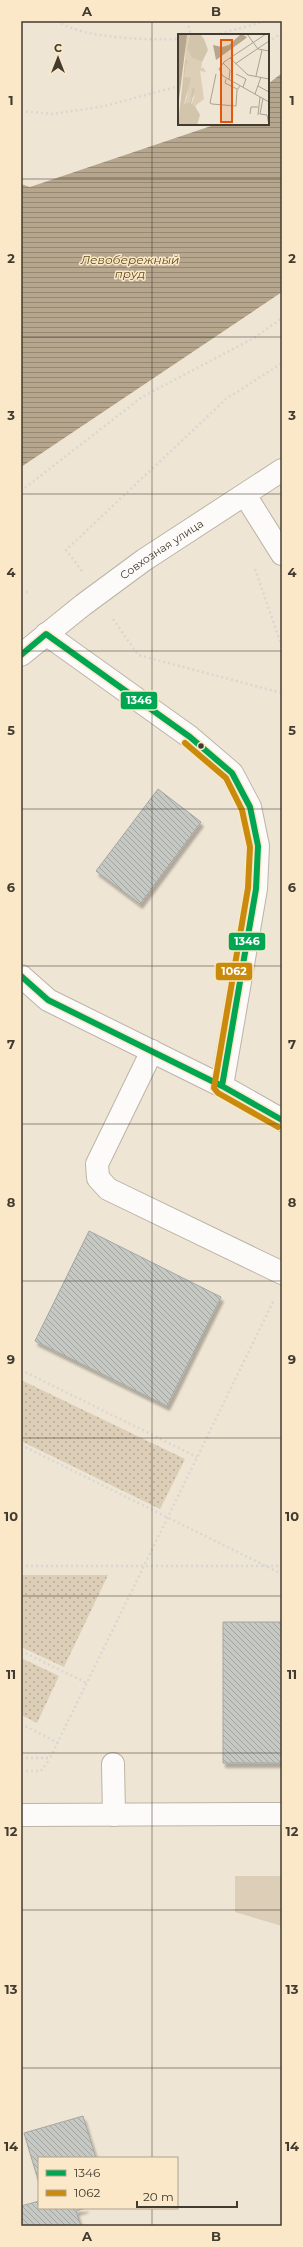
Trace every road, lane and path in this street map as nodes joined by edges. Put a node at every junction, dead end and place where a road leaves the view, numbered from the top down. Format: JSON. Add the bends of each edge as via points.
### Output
{"nodes":[{"id":1,"x":57,"y":21,"type":"edge"},
{"id":2,"x":187,"y":21,"type":"edge"},
{"id":3,"x":267,"y":21,"type":"edge"},
{"id":4,"x":282,"y":33,"type":"edge"},
{"id":5,"x":191,"y":34,"type":"edge"},
{"id":6,"x":219,"y":34,"type":"edge"},
{"id":7,"x":178,"y":40,"type":"edge"},
{"id":8,"x":269,"y":41,"type":"edge"},
{"id":9,"x":178,"y":86,"type":"edge"},
{"id":10,"x":21,"y":111,"type":"edge"},
{"id":11,"x":282,"y":318,"type":"edge"},
{"id":12,"x":282,"y":363,"type":"edge"},
{"id":13,"x":282,"y":470,"type":"edge"},
{"id":14,"x":21,"y":491,"type":"edge"},
{"id":15,"x":245,"y":495,"type":"junction"},
{"id":16,"x":282,"y":554,"type":"edge"},
{"id":17,"x":252,"y":561,"type":"dead end"},
{"id":18,"x":87,"y":577,"type":"dead end"},
{"id":19,"x":21,"y":592,"type":"edge"},
{"id":20,"x":30,"y":592,"type":"dead end"},
{"id":21,"x":112,"y":617,"type":"dead end"},
{"id":22,"x":46,"y":634,"type":"junction"},
{"id":23,"x":282,"y":647,"type":"edge"},
{"id":24,"x":21,"y":655,"type":"edge"},
{"id":25,"x":282,"y":693,"type":"edge"},
{"id":26,"x":21,"y":976,"type":"edge"},
{"id":27,"x":152,"y":1051,"type":"junction"},
{"id":28,"x":222,"y":1086,"type":"junction"},
{"id":29,"x":282,"y":1120,"type":"edge"},
{"id":30,"x":282,"y":1273,"type":"edge"},
{"id":31,"x":275,"y":1297,"type":"dead end"},
{"id":32,"x":21,"y":1370,"type":"edge"},
{"id":33,"x":21,"y":1445,"type":"edge"},
{"id":34,"x":197,"y":1457,"type":"junction"},
{"id":35,"x":168,"y":1518,"type":"junction"},
{"id":36,"x":21,"y":1566,"type":"edge"},
{"id":37,"x":144,"y":1566,"type":"junction"},
{"id":38,"x":266,"y":1566,"type":"junction"},
{"id":39,"x":282,"y":1566,"type":"edge"},
{"id":40,"x":282,"y":1574,"type":"edge"},
{"id":41,"x":21,"y":1651,"type":"edge"},
{"id":42,"x":87,"y":1683,"type":"junction"},
{"id":43,"x":21,"y":1724,"type":"edge"},
{"id":44,"x":58,"y":1743,"type":"junction"},
{"id":45,"x":21,"y":1758,"type":"edge"},
{"id":46,"x":50,"y":1758,"type":"junction"},
{"id":47,"x":113,"y":1764,"type":"dead end"},
{"id":48,"x":21,"y":1771,"type":"edge"},
{"id":49,"x":21,"y":1814,"type":"edge"},
{"id":50,"x":114,"y":1814,"type":"junction"},
{"id":51,"x":282,"y":1814,"type":"edge"}],
"edges":[{"from":1,"to":7,"type":"path","via":[[68,28],[138,40]]},
{"from":2,"to":5,"type":"path"},
{"from":3,"to":6,"type":"path"},
{"from":4,"to":8,"type":"path"},
{"from":9,"to":10,"type":"path","via":[[105,106],[53,114]]},
{"from":11,"to":14,"type":"path","via":[[254,338],[142,397]]},
{"from":12,"to":18,"type":"path","via":[[226,399],[66,550]]},
{"from":13,"to":15,"type":"street","name":"Совхозная улица"},
{"from":15,"to":16,"type":"street"},
{"from":15,"to":22,"type":"street","name":"Совхозная улица","via":[[144,560]]},
{"from":17,"to":23,"type":"path"},
{"from":19,"to":20,"type":"path"},
{"from":21,"to":25,"type":"path","via":[[138,656]]},
{"from":22,"to":24,"type":"street","name":"Совхозная улица"},
{"from":22,"to":28,"type":"street","via":[[202,748],[232,774],[250,807],[258,846],[256,889]]},
{"from":26,"to":27,"type":"street","via":[[48,1000]]},
{"from":27,"to":28,"type":"street"},
{"from":27,"to":30,"type":"street","via":[[98,1164],[98,1178],[108,1189]]},
{"from":28,"to":29,"type":"street"},
{"from":31,"to":34,"type":"path"},
{"from":32,"to":34,"type":"path"},
{"from":33,"to":35,"type":"path"},
{"from":34,"to":35,"type":"path"},
{"from":35,"to":37,"type":"path"},
{"from":35,"to":38,"type":"path"},
{"from":36,"to":37,"type":"path"},
{"from":37,"to":38,"type":"path"},
{"from":37,"to":42,"type":"path"},
{"from":38,"to":39,"type":"path"},
{"from":38,"to":40,"type":"path"},
{"from":41,"to":42,"type":"path"},
{"from":42,"to":44,"type":"path"},
{"from":43,"to":44,"type":"path"},
{"from":44,"to":46,"type":"path"},
{"from":45,"to":46,"type":"path"},
{"from":46,"to":48,"type":"path","via":[[41,1771]]},
{"from":47,"to":50,"type":"street"},
{"from":49,"to":50,"type":"street"},
{"from":50,"to":51,"type":"street"}]}
